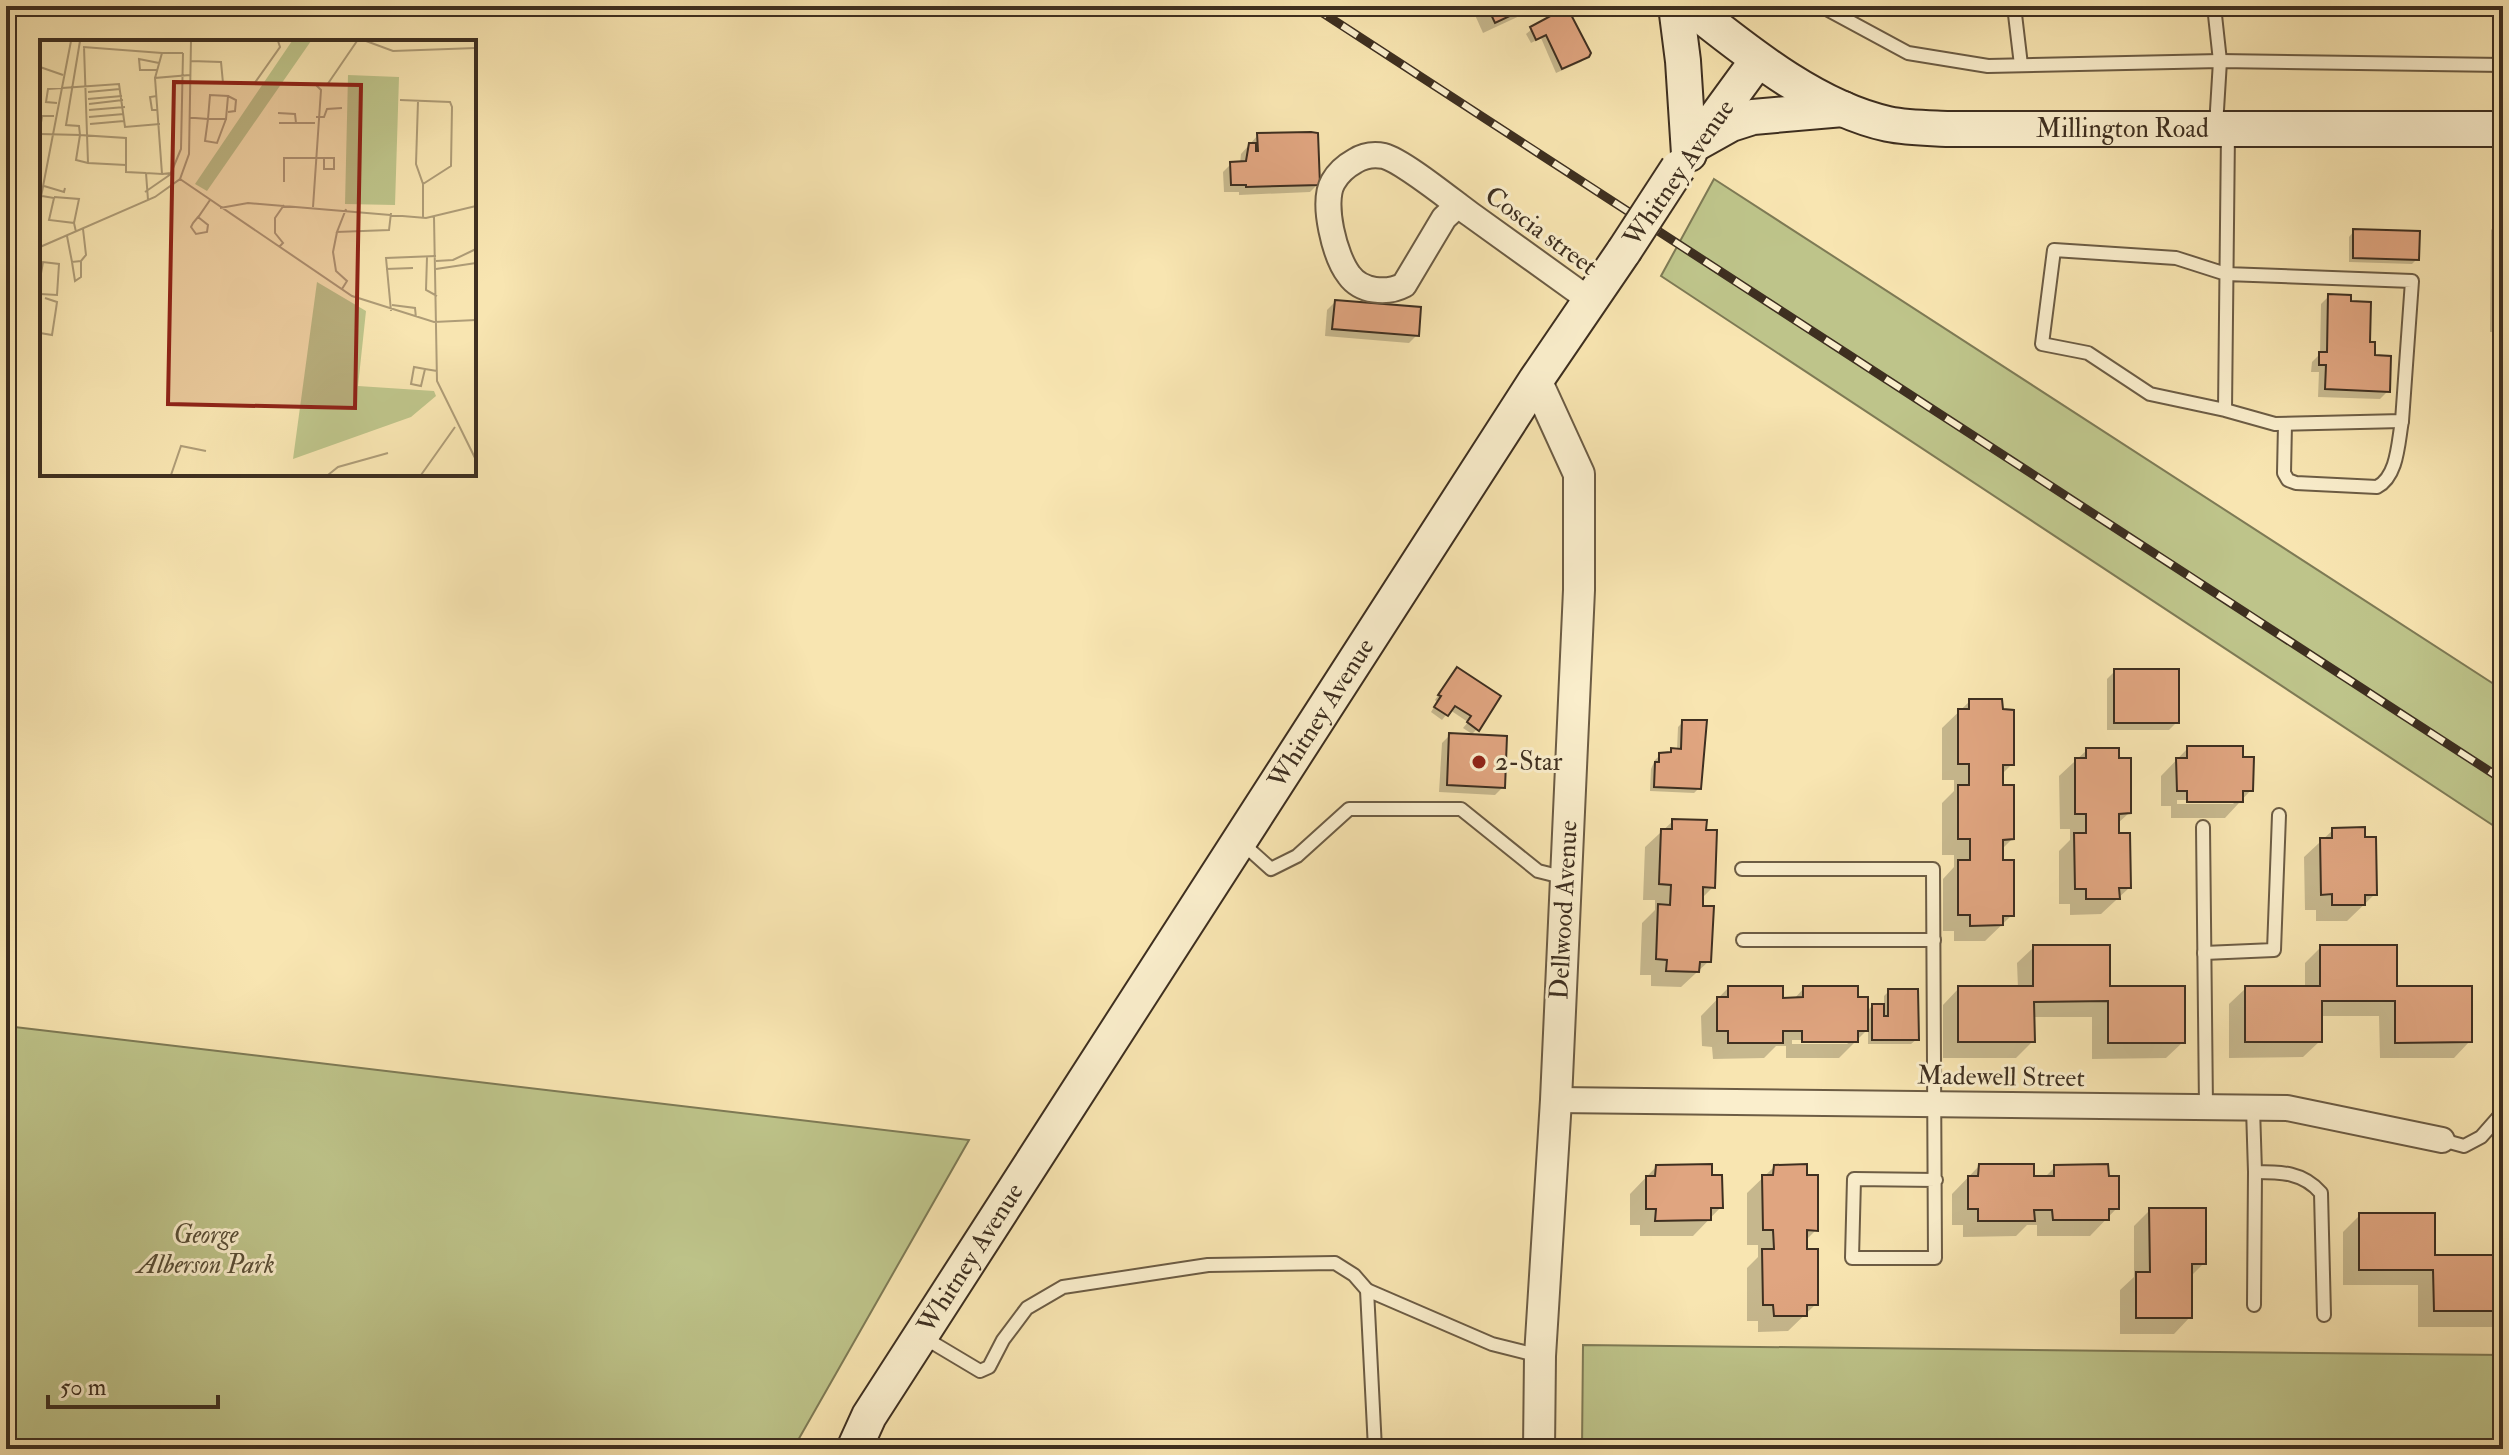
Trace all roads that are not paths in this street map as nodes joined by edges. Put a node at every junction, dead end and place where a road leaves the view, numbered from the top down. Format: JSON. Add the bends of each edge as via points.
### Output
{"nodes":[{"id":1,"x":1676,"y":6,"type":"edge"},
{"id":2,"x":1689,"y":6,"type":"edge"},
{"id":3,"x":1821,"y":6,"type":"edge"},
{"id":4,"x":2014,"y":6,"type":"edge"},
{"id":5,"x":2214,"y":6,"type":"edge"},
{"id":6,"x":1757,"y":61,"type":"junction"},
{"id":7,"x":2220,"y":61,"type":"junction"},
{"id":8,"x":2021,"y":65,"type":"junction"},
{"id":9,"x":2503,"y":65,"type":"edge"},
{"id":10,"x":1843,"y":109,"type":"junction"},
{"id":11,"x":2222,"y":129,"type":"junction"},
{"id":12,"x":2503,"y":129,"type":"edge"},
{"id":13,"x":1688,"y":155,"type":"junction"},
{"id":14,"x":1458,"y":205,"type":"junction"},
{"id":15,"x":2226,"y":274,"type":"junction"},
{"id":16,"x":1591,"y":301,"type":"junction"},
{"id":17,"x":1536,"y":380,"type":"junction"},
{"id":18,"x":2225,"y":410,"type":"junction"},
{"id":19,"x":2402,"y":421,"type":"junction"},
{"id":20,"x":2285,"y":424,"type":"junction"},
{"id":21,"x":2279,"y":815,"type":"dead end"},
{"id":22,"x":2203,"y":827,"type":"dead end"},
{"id":23,"x":1240,"y":841,"type":"junction"},
{"id":24,"x":1742,"y":869,"type":"dead end"},
{"id":25,"x":1566,"y":878,"type":"junction"},
{"id":26,"x":1743,"y":940,"type":"dead end"},
{"id":27,"x":1934,"y":940,"type":"junction"},
{"id":28,"x":2204,"y":953,"type":"junction"},
{"id":29,"x":1556,"y":1100,"type":"junction"},
{"id":30,"x":1937,"y":1104,"type":"junction"},
{"id":31,"x":2206,"y":1107,"type":"junction"},
{"id":32,"x":2253,"y":1108,"type":"junction"},
{"id":33,"x":2503,"y":1112,"type":"edge"},
{"id":34,"x":2442,"y":1140,"type":"joint"},
{"id":35,"x":2255,"y":1172,"type":"junction"},
{"id":36,"x":1936,"y":1180,"type":"junction"},
{"id":37,"x":1367,"y":1290,"type":"junction"},
{"id":38,"x":2254,"y":1305,"type":"dead end"},
{"id":39,"x":2324,"y":1315,"type":"dead end"},
{"id":40,"x":921,"y":1335,"type":"junction"},
{"id":41,"x":1540,"y":1356,"type":"junction"},
{"id":42,"x":854,"y":1449,"type":"edge"},
{"id":43,"x":1375,"y":1449,"type":"edge"},
{"id":44,"x":1539,"y":1449,"type":"edge"}],
"edges":[{"from":1,"to":13,"type":"main road"},
{"from":2,"to":6,"type":"main road"},
{"from":3,"to":8,"type":"lane","via":[[1908,53],[1988,66]]},
{"from":4,"to":8,"type":"lane"},
{"from":5,"to":7,"type":"lane"},
{"from":6,"to":10,"type":"main road","name":"Millington Road"},
{"from":6,"to":13,"type":"main road","name":"Whitney Avenue"},
{"from":7,"to":8,"type":"lane"},
{"from":7,"to":9,"type":"lane"},
{"from":7,"to":11,"type":"lane"},
{"from":10,"to":11,"type":"main road","name":"Millington Road","via":[[1888,124],[1949,129]]},
{"from":10,"to":13,"type":"main road","via":[[1753,117],[1731,124]]},
{"from":11,"to":12,"type":"main road","name":"Millington Road"},
{"from":11,"to":15,"type":"lane"},
{"from":13,"to":16,"type":"main road","name":"Whitney Avenue","bridge":true},
{"from":14,"to":14,"type":"street","name":"Coscia street","via":[[1385,156],[1363,156],[1345,167],[1328,196],[1330,224],[1349,276],[1377,290],[1404,285],[1444,218]]},
{"from":14,"to":16,"type":"street","name":"Coscia street"},
{"from":15,"to":18,"type":"lane"},
{"from":15,"to":18,"type":"lane","via":[[2176,258],[2054,250],[2042,344],[2088,353],[2150,394]]},
{"from":15,"to":19,"type":"lane","via":[[2412,281]]},
{"from":16,"to":17,"type":"main road","name":"Whitney Avenue"},
{"from":17,"to":23,"type":"main road","name":"Whitney Avenue"},
{"from":17,"to":25,"type":"street","name":"Dellwood Avenue","via":[[1579,474]]},
{"from":18,"to":20,"type":"lane"},
{"from":19,"to":20,"type":"lane"},
{"from":19,"to":20,"type":"lane","via":[[2392,471],[2377,487],[2288,480]]},
{"from":21,"to":28,"type":"lane","via":[[2274,950]]},
{"from":22,"to":28,"type":"lane"},
{"from":23,"to":25,"type":"lane","via":[[1271,869],[1297,856],[1349,809],[1461,809],[1538,871]]},
{"from":23,"to":40,"type":"main road","name":"Whitney Avenue"},
{"from":24,"to":27,"type":"lane","via":[[1933,869]]},
{"from":25,"to":29,"type":"street","name":"Dellwood Avenue"},
{"from":26,"to":27,"type":"lane"},
{"from":27,"to":30,"type":"lane"},
{"from":28,"to":31,"type":"lane"},
{"from":29,"to":30,"type":"street","name":"Madewell Street"},
{"from":29,"to":41,"type":"street","name":"Dellwood Avenue"},
{"from":30,"to":31,"type":"street","name":"Madewell Street"},
{"from":30,"to":36,"type":"lane"},
{"from":31,"to":32,"type":"street","name":"Madewell Street"},
{"from":32,"to":34,"type":"street","name":"Madewell Street","via":[[2287,1108]]},
{"from":32,"to":35,"type":"lane"},
{"from":33,"to":34,"type":"lane","via":[[2481,1137],[2464,1146]]},
{"from":35,"to":38,"type":"lane"},
{"from":35,"to":39,"type":"lane","via":[[2295,1175],[2321,1193]]},
{"from":36,"to":36,"type":"lane","via":[[1935,1258],[1852,1258],[1854,1179]]},
{"from":37,"to":40,"type":"lane","via":[[1335,1263],[1208,1265],[1063,1287],[1027,1308],[989,1367],[980,1371]]},
{"from":37,"to":41,"type":"lane","via":[[1492,1344]]},
{"from":37,"to":43,"type":"lane"},
{"from":40,"to":42,"type":"main road","name":"Whitney Avenue"},
{"from":41,"to":44,"type":"street","name":"Dellwood Avenue"}]}
